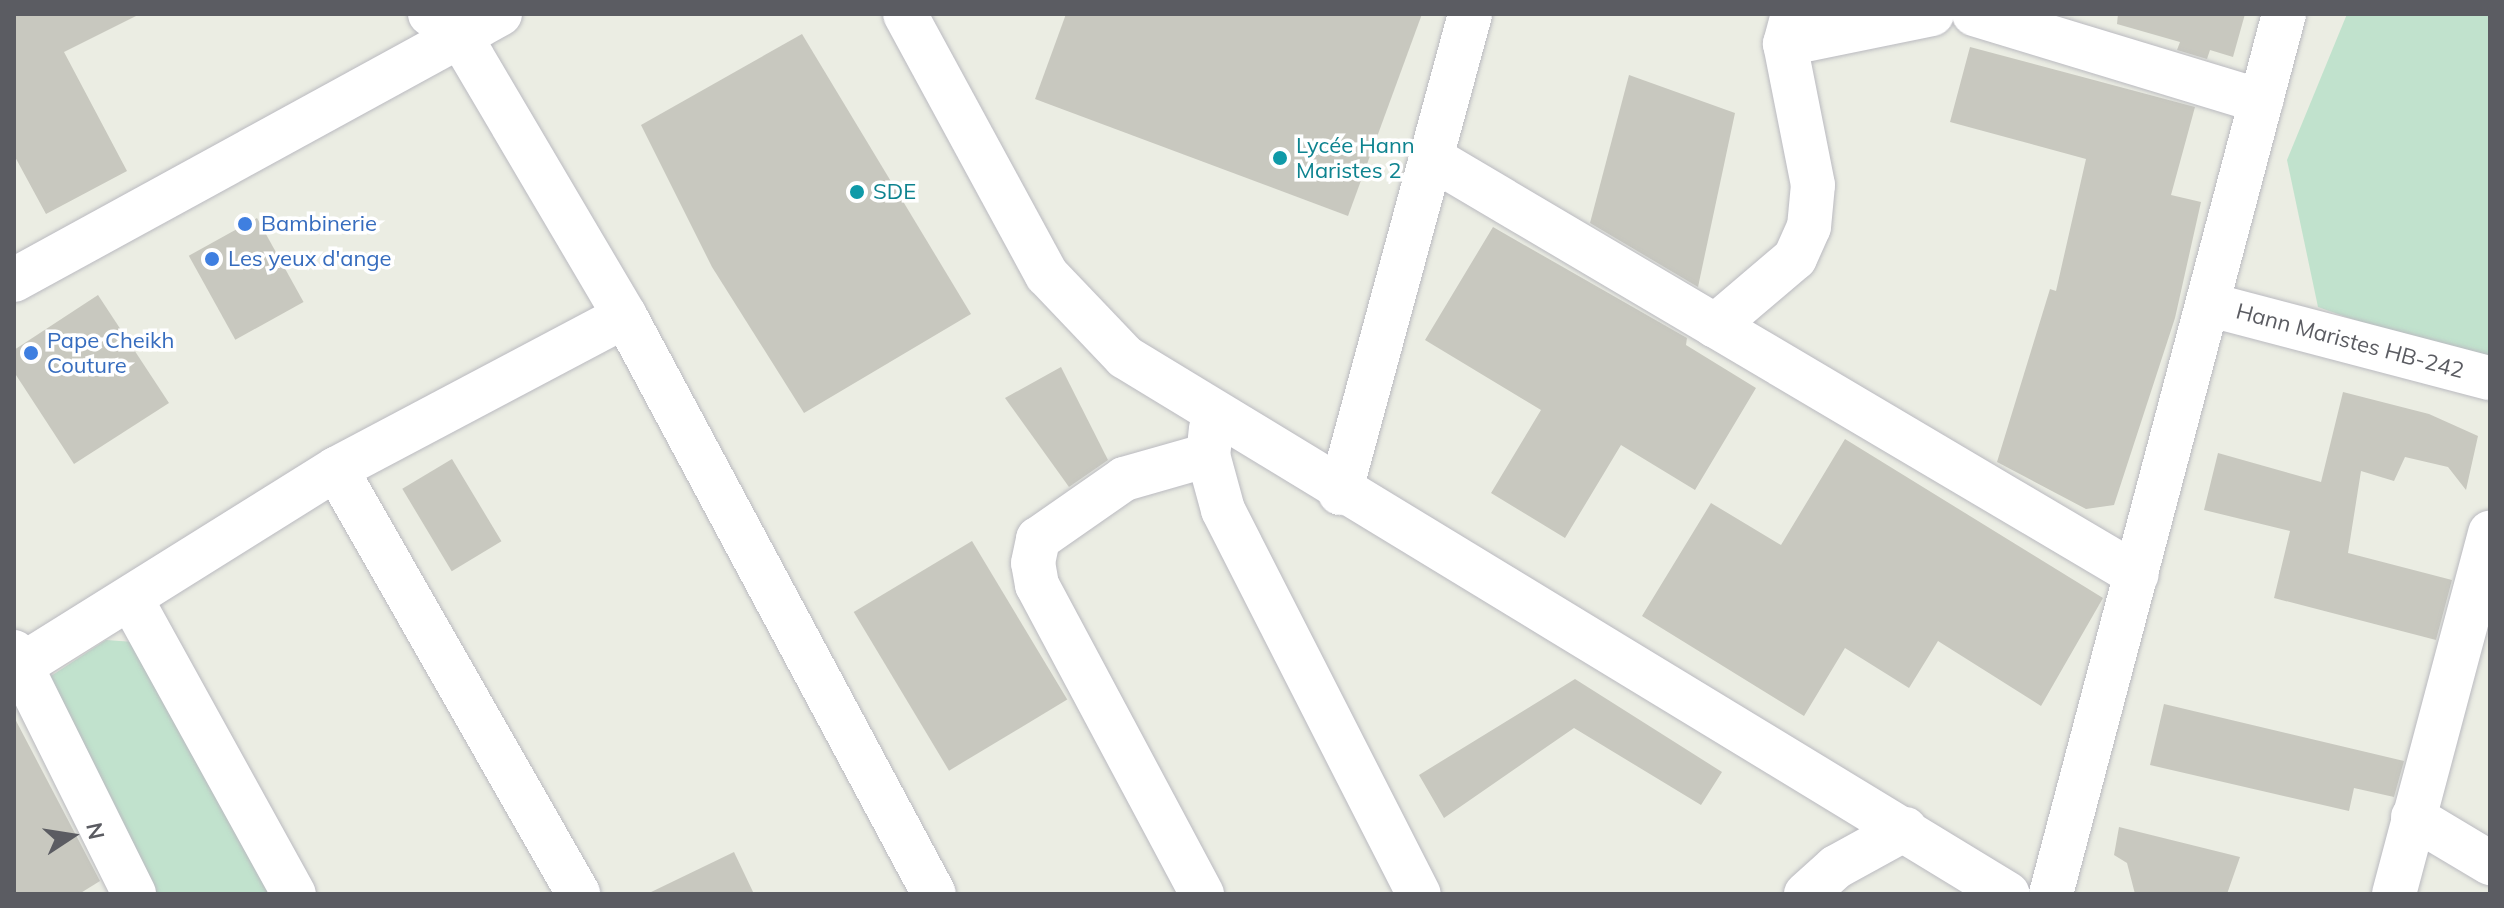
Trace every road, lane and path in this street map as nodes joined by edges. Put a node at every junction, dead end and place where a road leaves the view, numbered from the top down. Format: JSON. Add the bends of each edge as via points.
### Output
{"nodes":[{"id":1,"x":500,"y":14,"type":"edge"},
{"id":2,"x":905,"y":14,"type":"edge"},
{"id":3,"x":1470,"y":14,"type":"edge"},
{"id":4,"x":1932,"y":14,"type":"edge"},
{"id":5,"x":1974,"y":14,"type":"edge"},
{"id":6,"x":2284,"y":14,"type":"edge"},
{"id":7,"x":445,"y":25,"type":"edge"},
{"id":8,"x":1789,"y":29,"type":"edge"},
{"id":9,"x":2261,"y":101,"type":"junction"},
{"id":10,"x":1435,"y":160,"type":"junction"},
{"id":11,"x":14,"y":280,"type":"edge"},
{"id":12,"x":2211,"y":305,"type":"junction"},
{"id":13,"x":625,"y":316,"type":"junction"},
{"id":14,"x":1715,"y":326,"type":"junction"},
{"id":15,"x":2490,"y":378,"type":"edge"},
{"id":16,"x":1213,"y":410,"type":"junction"},
{"id":17,"x":1208,"y":455,"type":"junction"},
{"id":18,"x":336,"y":469,"type":"junction"},
{"id":19,"x":1340,"y":493,"type":"junction"},
{"id":20,"x":2490,"y":533,"type":"edge"},
{"id":21,"x":2137,"y":575,"type":"junction"},
{"id":22,"x":131,"y":599,"type":"junction"},
{"id":23,"x":2474,"y":660,"type":"edge"},
{"id":24,"x":17,"y":663,"type":"edge"},
{"id":25,"x":2413,"y":817,"type":"junction"},
{"id":26,"x":1905,"y":829,"type":"junction"},
{"id":27,"x":2490,"y":863,"type":"edge"},
{"id":28,"x":922,"y":890,"type":"edge"},
{"id":29,"x":134,"y":894,"type":"edge"},
{"id":30,"x":294,"y":894,"type":"edge"},
{"id":31,"x":578,"y":894,"type":"edge"},
{"id":32,"x":1202,"y":894,"type":"edge"},
{"id":33,"x":1419,"y":894,"type":"edge"},
{"id":34,"x":1806,"y":894,"type":"edge"},
{"id":35,"x":2008,"y":894,"type":"edge"},
{"id":36,"x":2051,"y":894,"type":"edge"},
{"id":37,"x":2394,"y":894,"type":"edge"}],
"edges":[{"from":1,"to":7,"type":"street"},
{"from":2,"to":16,"type":"street","via":[[1047,275],[1125,357]]},
{"from":3,"to":10,"type":"street"},
{"from":4,"to":8,"type":"street"},
{"from":5,"to":9,"type":"street"},
{"from":6,"to":9,"type":"street"},
{"from":7,"to":11,"type":"street"},
{"from":7,"to":13,"type":"street"},
{"from":8,"to":14,"type":"street","via":[[1813,185],[1809,227],[1795,258]]},
{"from":9,"to":12,"type":"street"},
{"from":10,"to":14,"type":"street"},
{"from":10,"to":19,"type":"street"},
{"from":12,"to":15,"type":"street","name":"Hann Maristes HB-242"},
{"from":12,"to":21,"type":"street"},
{"from":13,"to":18,"type":"street"},
{"from":13,"to":28,"type":"street"},
{"from":14,"to":21,"type":"street"},
{"from":16,"to":17,"type":"street"},
{"from":16,"to":19,"type":"street"},
{"from":17,"to":32,"type":"street","via":[[1124,479],[1038,539],[1033,563],[1037,585]]},
{"from":17,"to":33,"type":"street","via":[[1223,510]]},
{"from":18,"to":22,"type":"street"},
{"from":18,"to":31,"type":"street"},
{"from":19,"to":26,"type":"street"},
{"from":20,"to":23,"type":"street"},
{"from":21,"to":36,"type":"street"},
{"from":22,"to":24,"type":"street"},
{"from":22,"to":30,"type":"street"},
{"from":23,"to":25,"type":"street"},
{"from":24,"to":29,"type":"street"},
{"from":25,"to":27,"type":"street"},
{"from":25,"to":37,"type":"street"},
{"from":26,"to":34,"type":"street","via":[[1836,867]]},
{"from":26,"to":35,"type":"street"}]}
